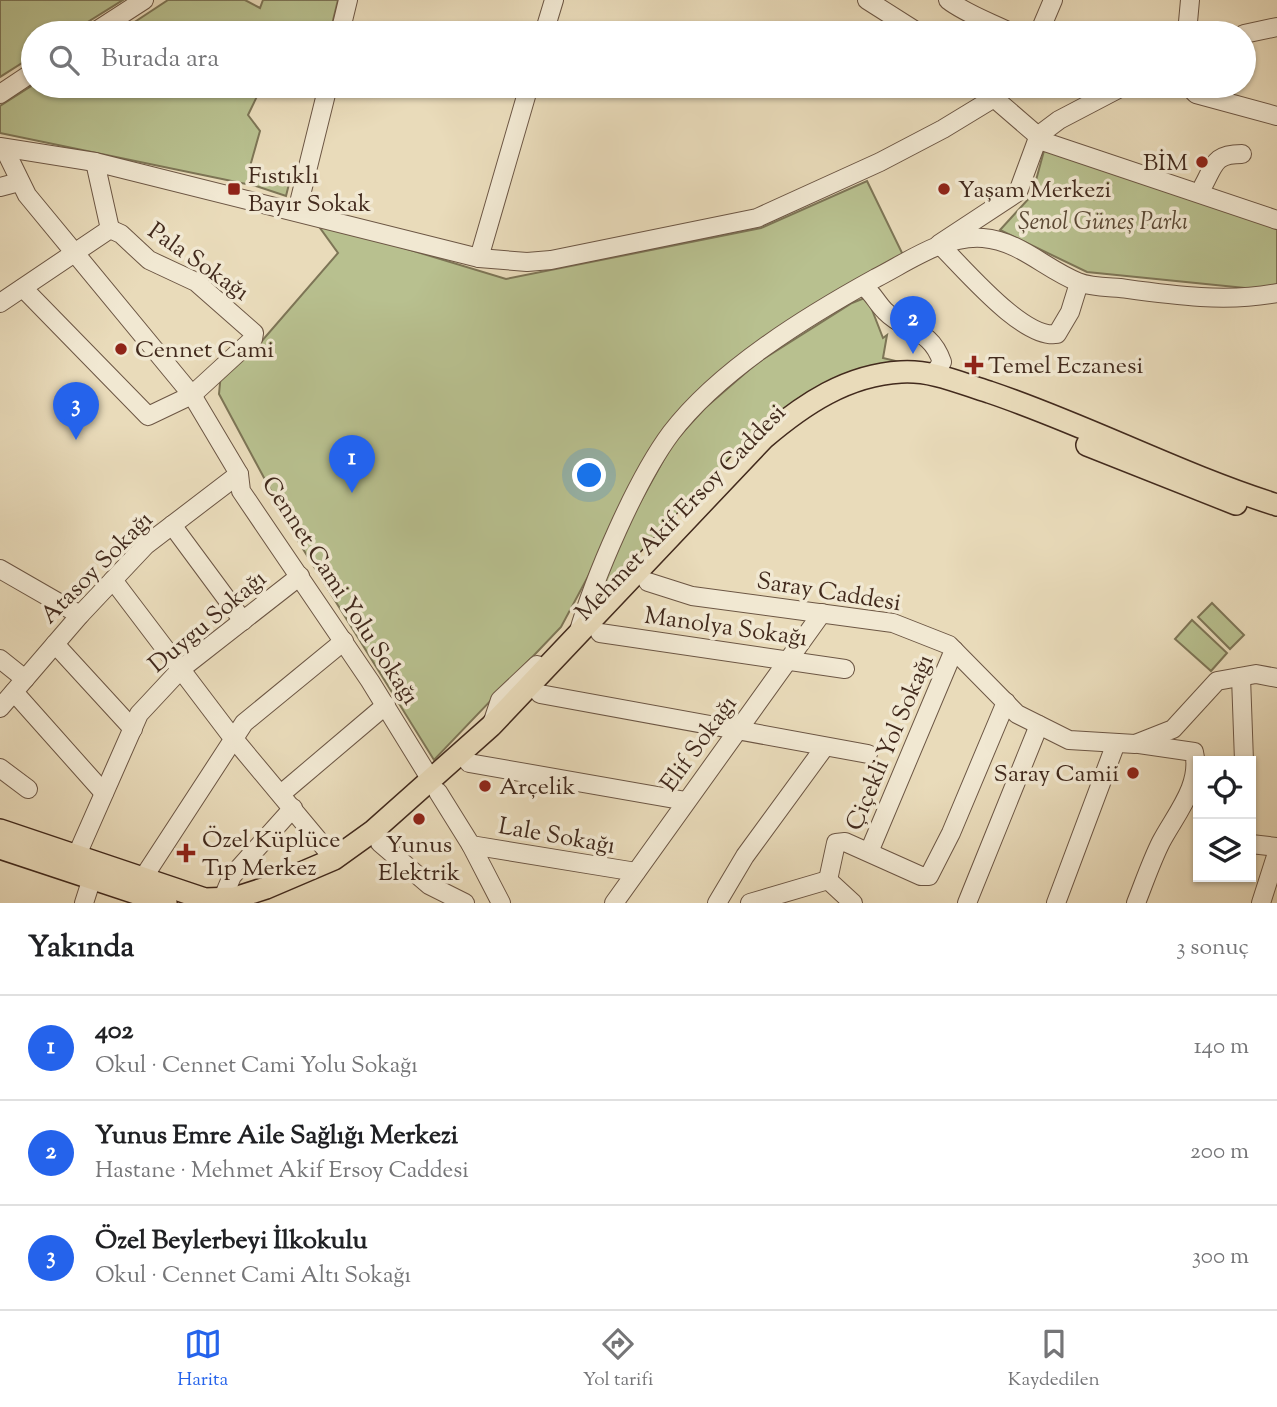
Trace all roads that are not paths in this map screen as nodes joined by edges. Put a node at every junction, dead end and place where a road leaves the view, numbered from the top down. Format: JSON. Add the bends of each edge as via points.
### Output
{"nodes":[{"id":1,"x":144,"y":0,"type":"edge"},
{"id":2,"x":348,"y":0,"type":"edge"},
{"id":3,"x":554,"y":0,"type":"edge"},
{"id":4,"x":867,"y":0,"type":"edge"},
{"id":5,"x":948,"y":0,"type":"edge"},
{"id":6,"x":1053,"y":0,"type":"edge"},
{"id":7,"x":1190,"y":0,"type":"edge"},
{"id":8,"x":112,"y":21,"type":"edge"},
{"id":9,"x":343,"y":21,"type":"edge"},
{"id":10,"x":548,"y":21,"type":"edge"},
{"id":11,"x":900,"y":21,"type":"edge"},
{"id":12,"x":989,"y":21,"type":"edge"},
{"id":13,"x":1044,"y":21,"type":"edge"},
{"id":14,"x":1188,"y":21,"type":"edge"},
{"id":15,"x":1277,"y":27,"type":"edge"},
{"id":16,"x":1256,"y":31,"type":"edge"},
{"id":17,"x":21,"y":80,"type":"edge"},
{"id":18,"x":0,"y":94,"type":"edge"},
{"id":19,"x":325,"y":98,"type":"edge"},
{"id":20,"x":526,"y":98,"type":"edge"},
{"id":21,"x":988,"y":98,"type":"edge"},
{"id":22,"x":1004,"y":98,"type":"edge"},
{"id":23,"x":1101,"y":98,"type":"edge"},
{"id":24,"x":1211,"y":98,"type":"edge"},
{"id":25,"x":1277,"y":116,"type":"edge"},
{"id":26,"x":1039,"y":135,"type":"junction"},
{"id":27,"x":2,"y":148,"type":"edge"},
{"id":28,"x":1242,"y":154,"type":"dead end"},
{"id":29,"x":95,"y":162,"type":"junction"},
{"id":30,"x":19,"y":182,"type":"junction"},
{"id":31,"x":0,"y":187,"type":"edge"},
{"id":32,"x":1203,"y":187,"type":"junction"},
{"id":33,"x":297,"y":211,"type":"junction"},
{"id":34,"x":1277,"y":212,"type":"edge"},
{"id":35,"x":1277,"y":220,"type":"edge"},
{"id":36,"x":110,"y":229,"type":"junction"},
{"id":37,"x":940,"y":244,"type":"junction"},
{"id":38,"x":75,"y":252,"type":"junction"},
{"id":39,"x":479,"y":258,"type":"junction"},
{"id":40,"x":1079,"y":283,"type":"junction"},
{"id":41,"x":863,"y":286,"type":"junction"},
{"id":42,"x":23,"y":288,"type":"junction"},
{"id":43,"x":1277,"y":293,"type":"edge"},
{"id":44,"x":0,"y":303,"type":"edge"},
{"id":45,"x":934,"y":381,"type":"junction"},
{"id":46,"x":192,"y":396,"type":"junction"},
{"id":47,"x":239,"y":474,"type":"junction"},
{"id":48,"x":1277,"y":505,"type":"edge"},
{"id":49,"x":1277,"y":519,"type":"edge"},
{"id":50,"x":172,"y":525,"type":"junction"},
{"id":51,"x":0,"y":569,"type":"edge"},
{"id":52,"x":300,"y":576,"type":"junction"},
{"id":53,"x":642,"y":578,"type":"junction"},
{"id":54,"x":113,"y":580,"type":"junction"},
{"id":55,"x":822,"y":613,"type":"junction"},
{"id":56,"x":79,"y":615,"type":"junction"},
{"id":57,"x":243,"y":621,"type":"junction"},
{"id":58,"x":587,"y":639,"type":"junction"},
{"id":59,"x":344,"y":641,"type":"junction"},
{"id":60,"x":55,"y":644,"type":"junction"},
{"id":61,"x":954,"y":650,"type":"junction"},
{"id":62,"x":0,"y":659,"type":"edge"},
{"id":63,"x":789,"y":660,"type":"junction"},
{"id":64,"x":181,"y":669,"type":"junction"},
{"id":65,"x":845,"y":669,"type":"dead end"},
{"id":66,"x":1241,"y":677,"type":"junction"},
{"id":67,"x":1277,"y":678,"type":"edge"},
{"id":68,"x":20,"y":685,"type":"junction"},
{"id":69,"x":540,"y":694,"type":"junction"},
{"id":70,"x":1006,"y":702,"type":"junction"},
{"id":71,"x":386,"y":705,"type":"junction"},
{"id":72,"x":0,"y":708,"type":"edge"},
{"id":73,"x":1039,"y":725,"type":"junction"},
{"id":74,"x":133,"y":729,"type":"junction"},
{"id":75,"x":736,"y":730,"type":"junction"},
{"id":76,"x":235,"y":740,"type":"junction"},
{"id":77,"x":1115,"y":743,"type":"junction"},
{"id":78,"x":1135,"y":744,"type":"junction"},
{"id":79,"x":824,"y":748,"type":"junction"},
{"id":80,"x":867,"y":754,"type":"dead end"},
{"id":81,"x":1244,"y":756,"type":"edge"},
{"id":82,"x":469,"y":763,"type":"junction"},
{"id":83,"x":0,"y":768,"type":"edge"},
{"id":84,"x":434,"y":786,"type":"junction"},
{"id":85,"x":27,"y":789,"type":"dead end"},
{"id":86,"x":104,"y":793,"type":"junction"},
{"id":87,"x":287,"y":801,"type":"junction"},
{"id":88,"x":685,"y":801,"type":"junction"},
{"id":89,"x":0,"y":830,"type":"edge"},
{"id":90,"x":377,"y":837,"type":"junction"},
{"id":91,"x":471,"y":845,"type":"junction"},
{"id":92,"x":1256,"y":845,"type":"edge"},
{"id":93,"x":0,"y":848,"type":"edge"},
{"id":94,"x":1277,"y":850,"type":"edge"},
{"id":95,"x":869,"y":852,"type":"junction"},
{"id":96,"x":76,"y":857,"type":"junction"},
{"id":97,"x":338,"y":864,"type":"junction"},
{"id":98,"x":636,"y":872,"type":"junction"},
{"id":99,"x":92,"y":878,"type":"junction"},
{"id":100,"x":143,"y":878,"type":"junction"},
{"id":101,"x":828,"y":880,"type":"junction"},
{"id":102,"x":214,"y":901,"type":"edge"},
{"id":103,"x":84,"y":903,"type":"edge"},
{"id":104,"x":166,"y":903,"type":"edge"},
{"id":105,"x":256,"y":903,"type":"edge"},
{"id":106,"x":465,"y":903,"type":"edge"},
{"id":107,"x":501,"y":903,"type":"edge"},
{"id":108,"x":614,"y":903,"type":"edge"},
{"id":109,"x":717,"y":903,"type":"edge"},
{"id":110,"x":750,"y":903,"type":"edge"},
{"id":111,"x":853,"y":903,"type":"edge"},
{"id":112,"x":967,"y":903,"type":"edge"},
{"id":113,"x":1056,"y":903,"type":"edge"},
{"id":114,"x":1136,"y":903,"type":"edge"},
{"id":115,"x":1261,"y":903,"type":"edge"}],
"edges":[{"from":1,"to":8,"type":"street"},
{"from":2,"to":9,"type":"street"},
{"from":3,"to":10,"type":"street"},
{"from":4,"to":11,"type":"street"},
{"from":5,"to":12,"type":"street"},
{"from":6,"to":13,"type":"street"},
{"from":7,"to":14,"type":"street"},
{"from":15,"to":16,"type":"street"},
{"from":17,"to":18,"type":"street"},
{"from":19,"to":33,"type":"street"},
{"from":20,"to":39,"type":"street"},
{"from":21,"to":39,"type":"street","via":[[880,162],[757,218],[551,260]]},
{"from":22,"to":26,"type":"street"},
{"from":23,"to":26,"type":"street"},
{"from":24,"to":25,"type":"street"},
{"from":26,"to":32,"type":"street","via":[[1049,134]]},
{"from":26,"to":35,"type":"street","via":[[1045,142]]},
{"from":26,"to":37,"type":"street","via":[[1018,192]]},
{"from":27,"to":29,"type":"street"},
{"from":27,"to":30,"type":"street","name":"Cennet Cami Yolu Sokağı"},
{"from":28,"to":32,"type":"street","via":[[1217,159]]},
{"from":29,"to":33,"type":"street"},
{"from":29,"to":36,"type":"street","name":"Pala Sokağı"},
{"from":30,"to":31,"type":"street"},
{"from":30,"to":38,"type":"street","name":"Cennet Cami Yolu Sokağı"},
{"from":32,"to":34,"type":"street"},
{"from":33,"to":39,"type":"street"},
{"from":36,"to":38,"type":"street","name":"Pala Sokağı"},
{"from":36,"to":46,"type":"street","name":"Pala Sokağı","via":[[149,260],[196,282],[254,333]]},
{"from":37,"to":40,"type":"street","via":[[980,237],[1004,241]]},
{"from":37,"to":40,"type":"street","via":[[1025,325],[1050,335],[1063,326]]},
{"from":37,"to":41,"type":"street"},
{"from":38,"to":42,"type":"street","name":"Pala Sokağı"},
{"from":38,"to":46,"type":"street","name":"Cennet Cami Yolu Sokağı"},
{"from":40,"to":43,"type":"street","via":[[1228,299]]},
{"from":41,"to":45,"type":"street","via":[[893,318],[931,341],[942,362]]},
{"from":41,"to":58,"type":"street","via":[[741,366],[672,432],[632,503],[587,601]]},
{"from":42,"to":44,"type":"street","name":"Pala Sokağı"},
{"from":42,"to":46,"type":"street","via":[[148,416]]},
{"from":45,"to":48,"type":"main road","name":"Mehmet Akif Ersoy Caddesi","via":[[1011,400]]},
{"from":45,"to":49,"type":"main road","name":"Mehmet Akif Ersoy Caddesi"},
{"from":45,"to":53,"type":"main road","name":"Mehmet Akif Ersoy Caddesi","via":[[876,387],[817,411]]},
{"from":46,"to":47,"type":"street","name":"Cennet Cami Yolu Sokağı"},
{"from":47,"to":50,"type":"street","name":"Atasoy Sokağı"},
{"from":47,"to":52,"type":"street","name":"Cennet Cami Yolu Sokağı","via":[[242,491]]},
{"from":50,"to":54,"type":"street","name":"Atasoy Sokağı"},
{"from":50,"to":57,"type":"street"},
{"from":51,"to":56,"type":"street"},
{"from":52,"to":57,"type":"street","name":"Duygu Sokağı"},
{"from":52,"to":59,"type":"street","name":"Cennet Cami Yolu Sokağı"},
{"from":53,"to":55,"type":"street","name":"Saray Caddesi","via":[[692,596]]},
{"from":53,"to":58,"type":"main road","name":"Mehmet Akif Ersoy Caddesi"},
{"from":54,"to":56,"type":"street","name":"Atasoy Sokağı"},
{"from":54,"to":64,"type":"street"},
{"from":55,"to":61,"type":"street","name":"Saray Caddesi","via":[[893,623]]},
{"from":55,"to":63,"type":"street","name":"Elif Sokağı"},
{"from":56,"to":60,"type":"street","name":"Atasoy Sokağı"},
{"from":57,"to":64,"type":"street","name":"Duygu Sokağı"},
{"from":58,"to":63,"type":"street","name":"Manolya Sokağı"},
{"from":58,"to":69,"type":"main road","name":"Mehmet Akif Ersoy Caddesi"},
{"from":58,"to":84,"type":"main road","name":"Mehmet Akif Ersoy Caddesi","via":[[491,726]]},
{"from":59,"to":71,"type":"street","name":"Cennet Cami Yolu Sokağı"},
{"from":59,"to":76,"type":"street","via":[[244,723]]},
{"from":60,"to":68,"type":"street","name":"Atasoy Sokağı"},
{"from":60,"to":74,"type":"street"},
{"from":61,"to":70,"type":"street","name":"Saray Caddesi"},
{"from":61,"to":95,"type":"street","name":"Çiçekli Yol Sokağı"},
{"from":62,"to":68,"type":"street"},
{"from":63,"to":65,"type":"street","name":"Manolya Sokağı"},
{"from":63,"to":75,"type":"street","name":"Elif Sokağı"},
{"from":64,"to":74,"type":"street","name":"Duygu Sokağı","via":[[139,714]]},
{"from":64,"to":76,"type":"street"},
{"from":66,"to":67,"type":"street","name":"Saray Caddesi"},
{"from":66,"to":78,"type":"street","name":"Saray Caddesi","via":[[1217,681],[1173,729]]},
{"from":66,"to":81,"type":"street"},
{"from":68,"to":72,"type":"street","name":"Atasoy Sokağı"},
{"from":68,"to":86,"type":"street"},
{"from":69,"to":75,"type":"street"},
{"from":69,"to":82,"type":"main road","name":"Mehmet Akif Ersoy Caddesi"},
{"from":70,"to":73,"type":"street","name":"Saray Caddesi"},
{"from":70,"to":95,"type":"street","via":[[929,876]]},
{"from":71,"to":84,"type":"street","name":"Cennet Cami Yolu Sokağı"},
{"from":71,"to":87,"type":"street"},
{"from":73,"to":77,"type":"street","name":"Saray Caddesi","via":[[1069,740]]},
{"from":73,"to":112,"type":"street"},
{"from":74,"to":86,"type":"street","name":"Duygu Sokağı"},
{"from":75,"to":79,"type":"street"},
{"from":75,"to":88,"type":"street","name":"Elif Sokağı"},
{"from":76,"to":87,"type":"street"},
{"from":76,"to":100,"type":"street","via":[[189,802]]},
{"from":77,"to":78,"type":"street","name":"Saray Caddesi"},
{"from":77,"to":113,"type":"street"},
{"from":78,"to":114,"type":"street","via":[[1194,752],[1197,763],[1192,787],[1160,844]]},
{"from":79,"to":80,"type":"street"},
{"from":79,"to":109,"type":"street","via":[[745,856]]},
{"from":82,"to":84,"type":"main road","name":"Mehmet Akif Ersoy Caddesi"},
{"from":82,"to":88,"type":"street"},
{"from":83,"to":85,"type":"street"},
{"from":84,"to":90,"type":"main road","name":"Mehmet Akif Ersoy Caddesi"},
{"from":84,"to":91,"type":"street","name":"Cennet Cami Yolu Sokağı"},
{"from":86,"to":96,"type":"street","name":"Duygu Sokağı"},
{"from":87,"to":97,"type":"street"},
{"from":87,"to":102,"type":"street"},
{"from":88,"to":98,"type":"street","name":"Elif Sokağı"},
{"from":89,"to":96,"type":"main road"},
{"from":90,"to":97,"type":"main road","name":"Mehmet Akif Ersoy Caddesi"},
{"from":90,"to":106,"type":"street","via":[[429,886]]},
{"from":91,"to":98,"type":"street","name":"Lale Sokağı"},
{"from":91,"to":107,"type":"street","name":"Cennet Cami Yolu Sokağı"},
{"from":92,"to":94,"type":"street"},
{"from":93,"to":99,"type":"main road"},
{"from":94,"to":115,"type":"street"},
{"from":95,"to":101,"type":"street","via":[[836,843]]},
{"from":96,"to":100,"type":"main road"},
{"from":97,"to":102,"type":"main road","name":"Mehmet Akif Ersoy Caddesi"},
{"from":97,"to":105,"type":"main road","name":"Mehmet Akif Ersoy Caddesi"},
{"from":98,"to":108,"type":"street","name":"Elif Sokağı"},
{"from":99,"to":103,"type":"street"},
{"from":99,"to":104,"type":"main road"},
{"from":100,"to":102,"type":"main road"},
{"from":101,"to":110,"type":"street"},
{"from":101,"to":111,"type":"street"}]}
